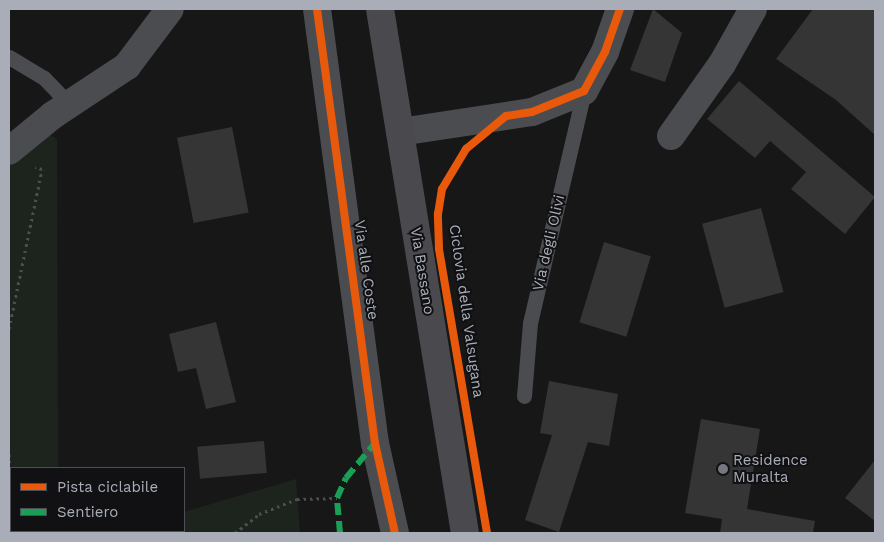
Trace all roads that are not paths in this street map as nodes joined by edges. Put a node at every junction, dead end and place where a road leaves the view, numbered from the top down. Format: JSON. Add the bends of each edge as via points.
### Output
{"nodes":[{"id":1,"x":170,"y":9,"type":"edge"},
{"id":2,"x":317,"y":9,"type":"edge"},
{"id":3,"x":380,"y":9,"type":"edge"},
{"id":4,"x":620,"y":9,"type":"edge"},
{"id":5,"x":753,"y":9,"type":"edge"},
{"id":6,"x":9,"y":57,"type":"edge"},
{"id":7,"x":584,"y":91,"type":"junction"},
{"id":8,"x":69,"y":104,"type":"junction"},
{"id":9,"x":400,"y":132,"type":"junction"},
{"id":10,"x":672,"y":136,"type":"dead end"},
{"id":11,"x":18,"y":158,"type":"edge"},
{"id":12,"x":524,"y":396,"type":"dead end"},
{"id":13,"x":395,"y":533,"type":"edge"},
{"id":14,"x":465,"y":533,"type":"edge"}],
"edges":[{"from":1,"to":8,"type":"street","via":[[127,66]]},
{"from":2,"to":13,"type":"street","name":"Via alle Coste","via":[[375,443]]},
{"from":3,"to":9,"type":"main road","name":"Via Bassano"},
{"from":4,"to":7,"type":"street","name":"Via degli Olivi","via":[[605,52]]},
{"from":5,"to":10,"type":"street","via":[[722,64]]},
{"from":6,"to":8,"type":"lane","via":[[44,78]]},
{"from":7,"to":9,"type":"street","via":[[532,112]]},
{"from":7,"to":12,"type":"lane","name":"Via degli Olivi","via":[[530,323]]},
{"from":8,"to":11,"type":"street"},
{"from":9,"to":14,"type":"main road","name":"Via Bassano"}]}
